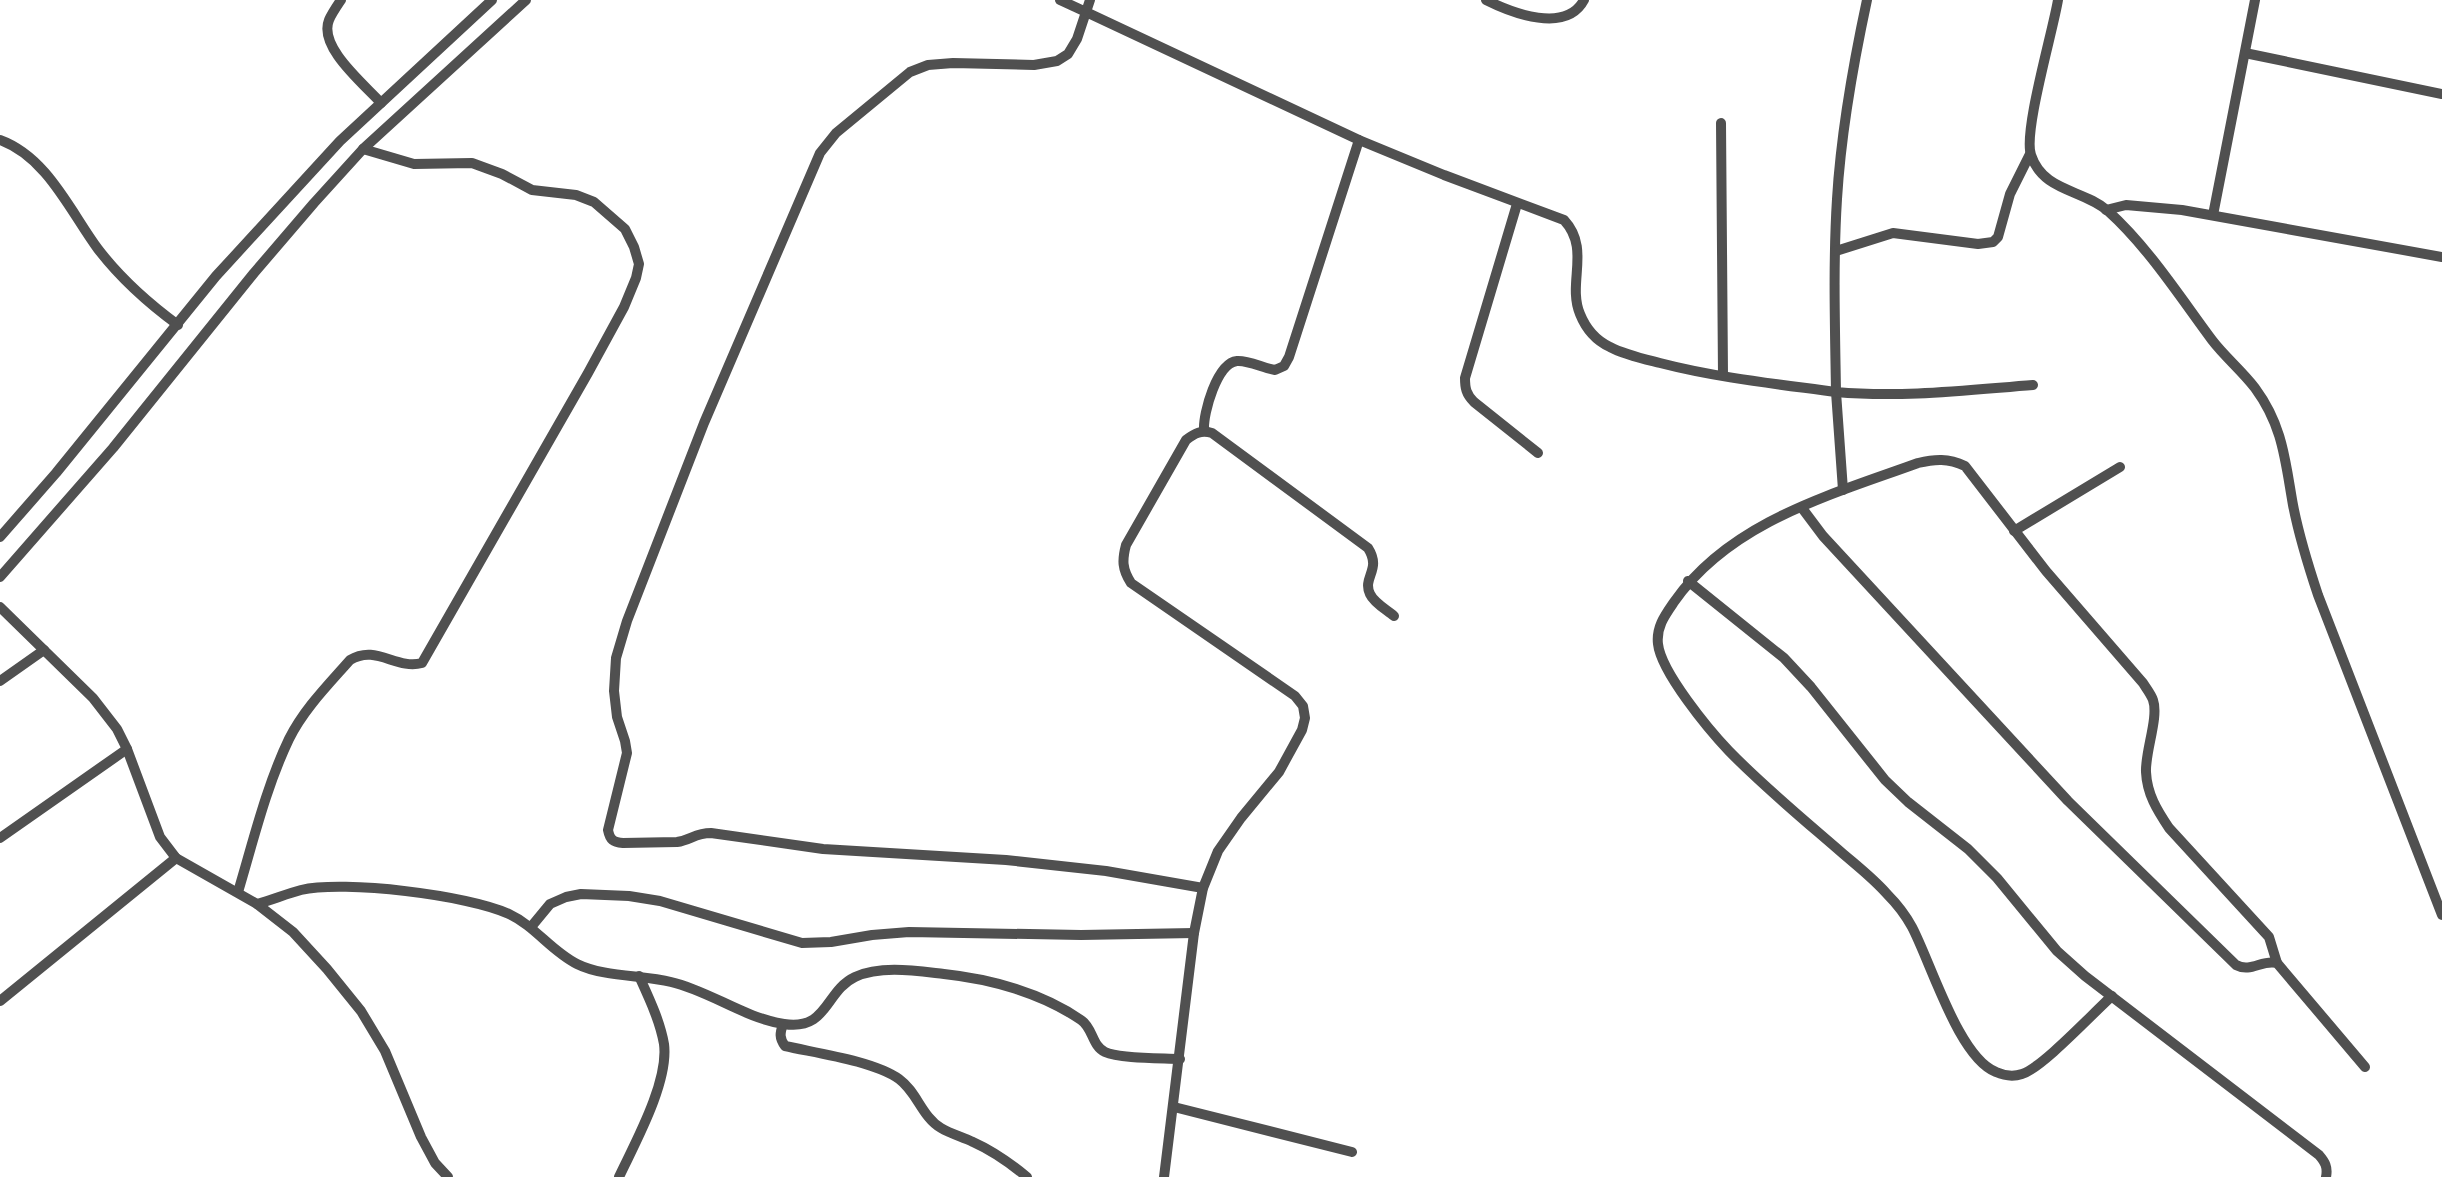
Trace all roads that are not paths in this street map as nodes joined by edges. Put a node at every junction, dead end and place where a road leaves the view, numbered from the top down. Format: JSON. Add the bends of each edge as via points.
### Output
{"nodes":[{"id":1,"x":341,"y":0,"type":"edge"},
{"id":2,"x":492,"y":0,"type":"edge"},
{"id":3,"x":526,"y":0,"type":"edge"},
{"id":4,"x":1060,"y":0,"type":"edge"},
{"id":5,"x":1090,"y":0,"type":"edge"},
{"id":6,"x":1486,"y":0,"type":"edge"},
{"id":7,"x":1584,"y":0,"type":"edge"},
{"id":8,"x":1867,"y":0,"type":"edge"},
{"id":9,"x":2058,"y":0,"type":"edge"},
{"id":10,"x":2255,"y":0,"type":"edge"},
{"id":11,"x":1086,"y":12,"type":"junction"},
{"id":12,"x":2245,"y":53,"type":"junction"},
{"id":13,"x":2442,"y":94,"type":"edge"},
{"id":14,"x":381,"y":103,"type":"junction"},
{"id":15,"x":1721,"y":123,"type":"dead end"},
{"id":16,"x":0,"y":140,"type":"edge"},
{"id":17,"x":1359,"y":140,"type":"junction"},
{"id":18,"x":363,"y":149,"type":"junction"},
{"id":19,"x":2030,"y":154,"type":"junction"},
{"id":20,"x":1517,"y":204,"type":"junction"},
{"id":21,"x":2106,"y":210,"type":"junction"},
{"id":22,"x":2213,"y":215,"type":"junction"},
{"id":23,"x":1836,"y":250,"type":"junction"},
{"id":24,"x":2442,"y":257,"type":"edge"},
{"id":25,"x":178,"y":325,"type":"junction"},
{"id":26,"x":1723,"y":375,"type":"junction"},
{"id":27,"x":2034,"y":385,"type":"dead end"},
{"id":28,"x":1836,"y":392,"type":"junction"},
{"id":29,"x":1204,"y":430,"type":"junction"},
{"id":30,"x":1538,"y":453,"type":"dead end"},
{"id":31,"x":2120,"y":468,"type":"dead end"},
{"id":32,"x":1843,"y":490,"type":"junction"},
{"id":33,"x":1802,"y":508,"type":"junction"},
{"id":34,"x":2014,"y":531,"type":"junction"},
{"id":35,"x":0,"y":537,"type":"edge"},
{"id":36,"x":0,"y":577,"type":"edge"},
{"id":37,"x":1688,"y":581,"type":"junction"},
{"id":38,"x":0,"y":607,"type":"edge"},
{"id":39,"x":1394,"y":616,"type":"dead end"},
{"id":40,"x":44,"y":650,"type":"junction"},
{"id":41,"x":0,"y":681,"type":"edge"},
{"id":42,"x":127,"y":749,"type":"junction"},
{"id":43,"x":0,"y":838,"type":"edge"},
{"id":44,"x":176,"y":858,"type":"junction"},
{"id":45,"x":1203,"y":888,"type":"junction"},
{"id":46,"x":238,"y":892,"type":"junction"},
{"id":47,"x":257,"y":904,"type":"junction"},
{"id":48,"x":2442,"y":914,"type":"edge"},
{"id":49,"x":531,"y":927,"type":"junction"},
{"id":50,"x":1194,"y":933,"type":"junction"},
{"id":51,"x":2277,"y":964,"type":"junction"},
{"id":52,"x":639,"y":976,"type":"junction"},
{"id":53,"x":2112,"y":996,"type":"junction"},
{"id":54,"x":0,"y":1001,"type":"edge"},
{"id":55,"x":783,"y":1024,"type":"junction"},
{"id":56,"x":1180,"y":1060,"type":"junction"},
{"id":57,"x":2364,"y":1067,"type":"dead end"},
{"id":58,"x":1174,"y":1107,"type":"junction"},
{"id":59,"x":1352,"y":1152,"type":"dead end"},
{"id":60,"x":448,"y":1177,"type":"edge"},
{"id":61,"x":619,"y":1177,"type":"edge"},
{"id":62,"x":1027,"y":1177,"type":"edge"},
{"id":63,"x":1164,"y":1177,"type":"edge"},
{"id":64,"x":2326,"y":1177,"type":"edge"}],
"edges":[{"from":1,"to":14,"type":"street","via":[[328,21],[332,50]]},
{"from":2,"to":14,"type":"street"},
{"from":3,"to":18,"type":"street"},
{"from":4,"to":11,"type":"street"},
{"from":5,"to":11,"type":"street"},
{"from":6,"to":7,"type":"street","via":[[1502,8],[1537,17],[1557,18],[1571,16]]},
{"from":8,"to":23,"type":"street","via":[[1845,118],[1837,198]]},
{"from":9,"to":19,"type":"street","via":[[2033,116]]},
{"from":10,"to":12,"type":"street"},
{"from":11,"to":17,"type":"street"},
{"from":11,"to":45,"type":"street","via":[[1068,54],[1056,61],[1034,65],[953,63],[928,65],[910,72],[836,133],[820,153],[704,423],[626,621],[616,658],[614,692],[627,753],[608,830],[614,842],[623,844],[677,842],[695,834],[711,833],[823,849],[1052,864]]},
{"from":12,"to":13,"type":"street"},
{"from":12,"to":22,"type":"street"},
{"from":14,"to":25,"type":"street","via":[[340,141],[216,276]]},
{"from":15,"to":26,"type":"street"},
{"from":16,"to":25,"type":"street","via":[[21,149],[37,164],[98,250],[123,279]]},
{"from":17,"to":20,"type":"street"},
{"from":17,"to":29,"type":"street","via":[[1289,358],[1284,366],[1274,370],[1242,361],[1229,364],[1222,371],[1204,412]]},
{"from":18,"to":36,"type":"street","via":[[254,273],[112,448]]},
{"from":18,"to":46,"type":"street","via":[[414,164],[472,163],[532,190],[576,195],[594,202],[625,229],[639,264],[624,307],[429,654],[422,663],[414,666],[380,655],[358,655],[313,702],[290,738],[271,784]]},
{"from":19,"to":21,"type":"street","via":[[2047,180]]},
{"from":19,"to":23,"type":"street","via":[[2010,194],[1998,237],[1993,242],[1978,244],[1894,233]]},
{"from":20,"to":26,"type":"street","via":[[1564,220],[1572,230],[1577,244],[1579,312],[1588,331],[1609,347],[1641,358]]},
{"from":20,"to":30,"type":"street","via":[[1465,387],[1474,402]]},
{"from":21,"to":22,"type":"street","via":[[2126,205],[2151,205]]},
{"from":21,"to":48,"type":"street","via":[[2154,263],[2271,412],[2280,434],[2302,545],[2315,587]]},
{"from":22,"to":24,"type":"street"},
{"from":23,"to":28,"type":"street"},
{"from":25,"to":35,"type":"street"},
{"from":26,"to":28,"type":"street"},
{"from":27,"to":28,"type":"street","via":[[1915,394]]},
{"from":28,"to":32,"type":"street"},
{"from":29,"to":39,"type":"street","via":[[1223,439],[1368,548],[1375,567],[1368,586],[1370,594]]},
{"from":29,"to":45,"type":"street","via":[[1186,440],[1126,545],[1122,558],[1124,572],[1131,583],[1295,696],[1303,706],[1305,718],[1302,730],[1279,772],[1218,851]]},
{"from":31,"to":34,"type":"street"},
{"from":32,"to":33,"type":"street"},
{"from":32,"to":34,"type":"street","via":[[1918,463],[1952,460],[1965,466],[1975,477]]},
{"from":33,"to":37,"type":"street","via":[[1777,517],[1742,537]]},
{"from":33,"to":51,"type":"street","via":[[1823,536],[2019,749],[2212,942],[2242,968],[2250,969],[2270,961]]},
{"from":34,"to":51,"type":"street","via":[[2153,700],[2146,771],[2156,808],[2169,828],[2269,937]]},
{"from":37,"to":53,"type":"street","via":[[1784,658],[1886,780],[1908,802],[1968,849],[1997,878],[2057,951]]},
{"from":37,"to":53,"type":"street","via":[[1664,616],[1657,640],[1659,654],[1685,697],[1705,725],[1730,751],[1887,894],[1911,925],[1958,1028],[1983,1066],[2011,1076],[2024,1074]]},
{"from":38,"to":40,"type":"street"},
{"from":40,"to":41,"type":"street"},
{"from":40,"to":42,"type":"street","via":[[93,698],[117,728]]},
{"from":42,"to":43,"type":"street"},
{"from":42,"to":44,"type":"street","via":[[160,837]]},
{"from":44,"to":46,"type":"street"},
{"from":44,"to":54,"type":"street"},
{"from":45,"to":50,"type":"street"},
{"from":46,"to":47,"type":"street"},
{"from":47,"to":49,"type":"street","via":[[302,890],[340,887],[389,890],[488,906]]},
{"from":47,"to":60,"type":"street","via":[[293,932],[361,1011],[385,1051],[421,1137],[435,1163]]},
{"from":49,"to":50,"type":"street","via":[[550,904],[566,896],[581,894],[660,901],[802,943],[910,932]]},
{"from":49,"to":52,"type":"street","via":[[580,966]]},
{"from":50,"to":56,"type":"street"},
{"from":51,"to":57,"type":"street"},
{"from":52,"to":55,"type":"street","via":[[674,982],[759,1018]]},
{"from":52,"to":61,"type":"street","via":[[656,1016],[664,1046],[662,1072],[651,1109]]},
{"from":53,"to":64,"type":"street","via":[[2319,1155],[2325,1162]]},
{"from":55,"to":56,"type":"street","via":[[799,1025],[814,1020],[853,978],[870,972],[893,970],[945,974],[992,982],[1034,996],[1087,1024],[1097,1045],[1107,1053]]},
{"from":55,"to":62,"type":"street","via":[[780,1034],[785,1046],[838,1058],[898,1079],[914,1093],[924,1111],[940,1128],[1004,1158]]},
{"from":56,"to":58,"type":"street"},
{"from":58,"to":59,"type":"street"},
{"from":58,"to":63,"type":"street"}]}
